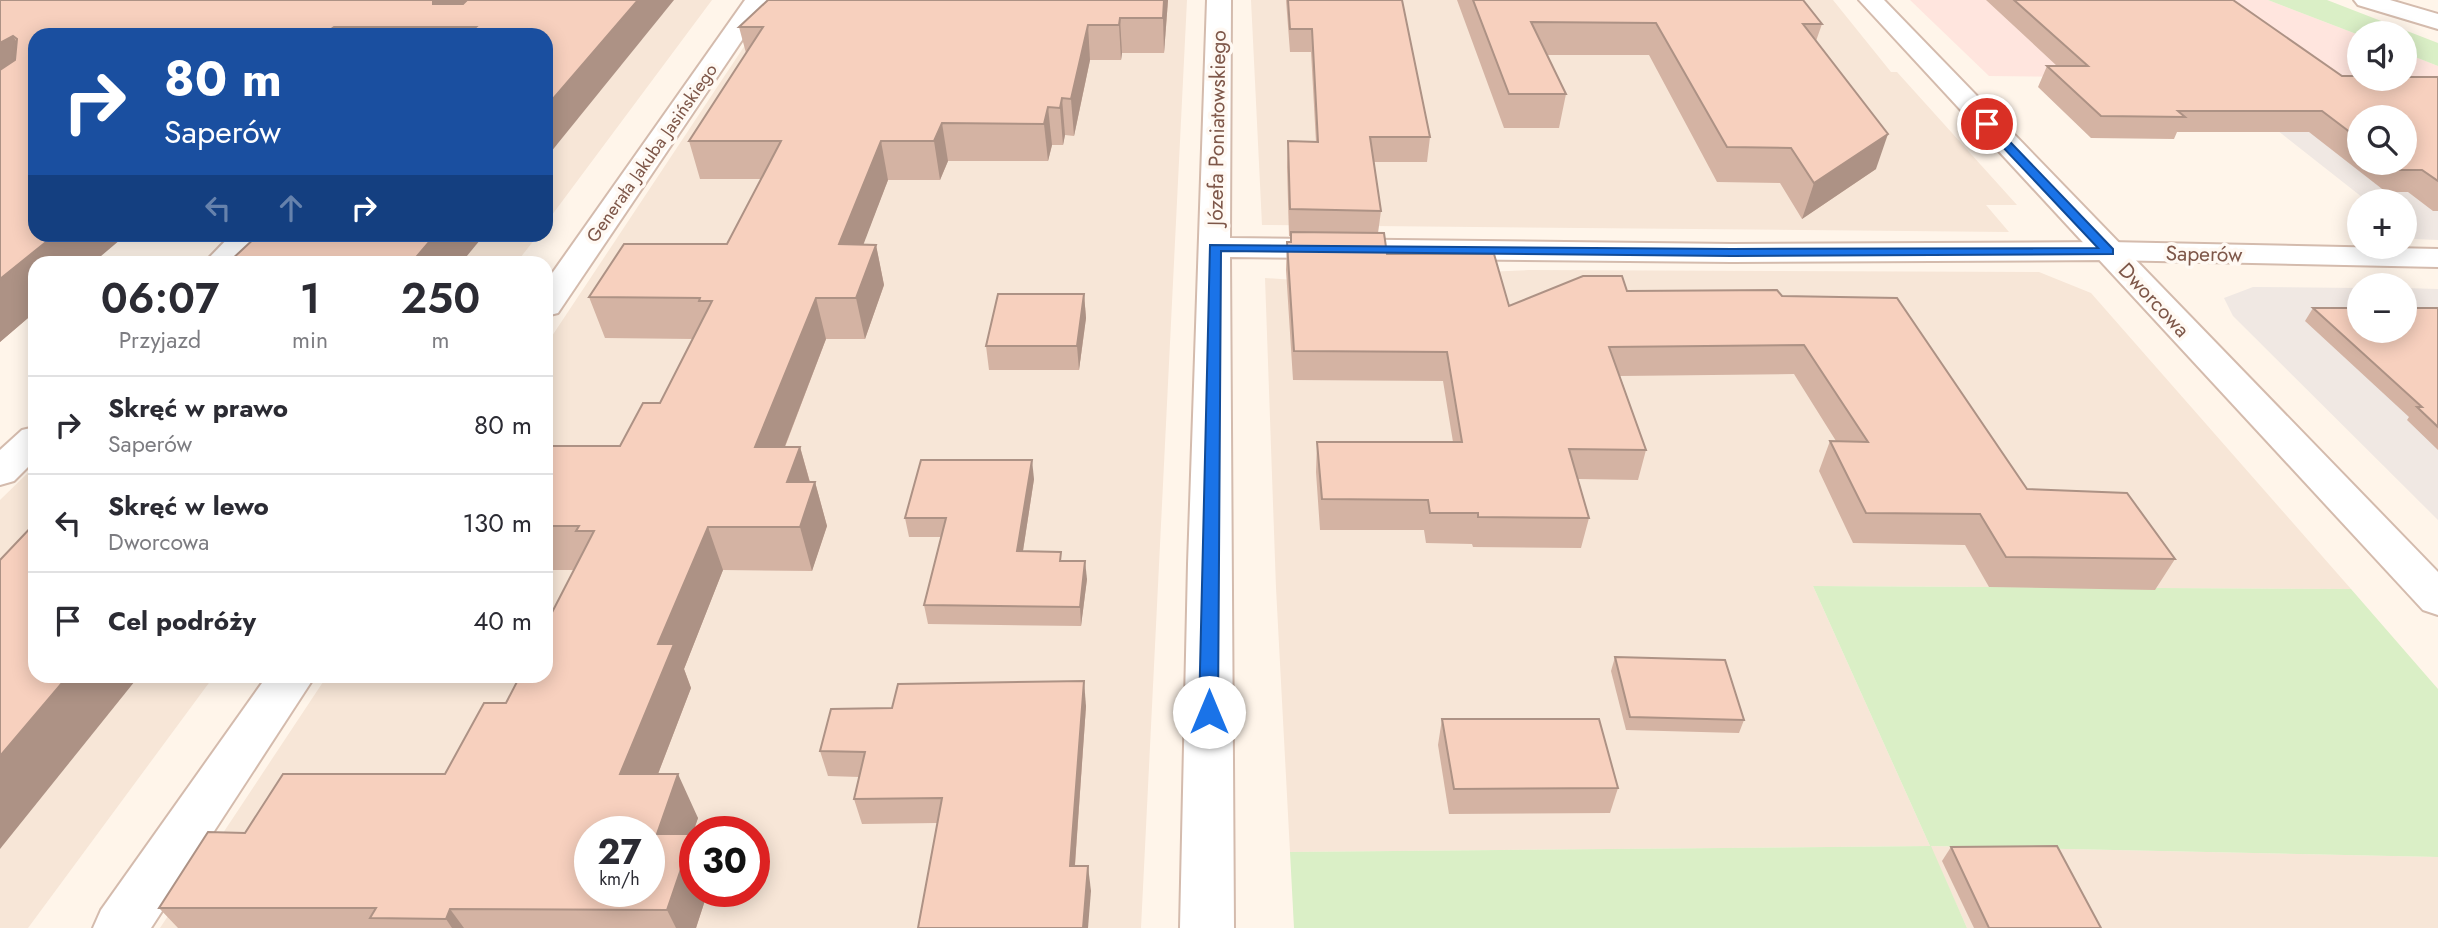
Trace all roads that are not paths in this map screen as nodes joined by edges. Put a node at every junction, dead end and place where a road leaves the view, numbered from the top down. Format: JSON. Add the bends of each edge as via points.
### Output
{"nodes":[{"id":1,"x":757,"y":0,"type":"edge"},
{"id":2,"x":1219,"y":0,"type":"edge"},
{"id":3,"x":1871,"y":0,"type":"edge"},
{"id":4,"x":2366,"y":0,"type":"edge"},
{"id":5,"x":2438,"y":22,"type":"edge"},
{"id":6,"x":242,"y":242,"type":"edge"},
{"id":7,"x":1215,"y":247,"type":"junction"},
{"id":8,"x":2109,"y":251,"type":"junction"},
{"id":9,"x":227,"y":256,"type":"edge"},
{"id":10,"x":2438,"y":258,"type":"edge"},
{"id":11,"x":553,"y":296,"type":"edge"},
{"id":12,"x":28,"y":446,"type":"edge"},
{"id":13,"x":0,"y":472,"type":"edge"},
{"id":14,"x":2438,"y":599,"type":"edge"},
{"id":15,"x":287,"y":683,"type":"edge"},
{"id":16,"x":120,"y":928,"type":"edge"},
{"id":17,"x":1207,"y":928,"type":"edge"}],
"edges":[{"from":1,"to":11,"type":"street","name":"Generała Jakuba Jasińskiego"},
{"from":2,"to":7,"type":"street","name":"Józefa Poniatowskiego"},
{"from":3,"to":8,"type":"street","name":"Dworcowa"},
{"from":4,"to":5,"type":"street"},
{"from":6,"to":9,"type":"street"},
{"from":7,"to":8,"type":"street","name":"Saperów","via":[[1719,253]]},
{"from":7,"to":17,"type":"street","name":"Józefa Poniatowskiego"},
{"from":8,"to":10,"type":"street","name":"Saperów"},
{"from":8,"to":14,"type":"street","name":"Dworcowa"},
{"from":12,"to":13,"type":"street"},
{"from":15,"to":16,"type":"street"}]}
